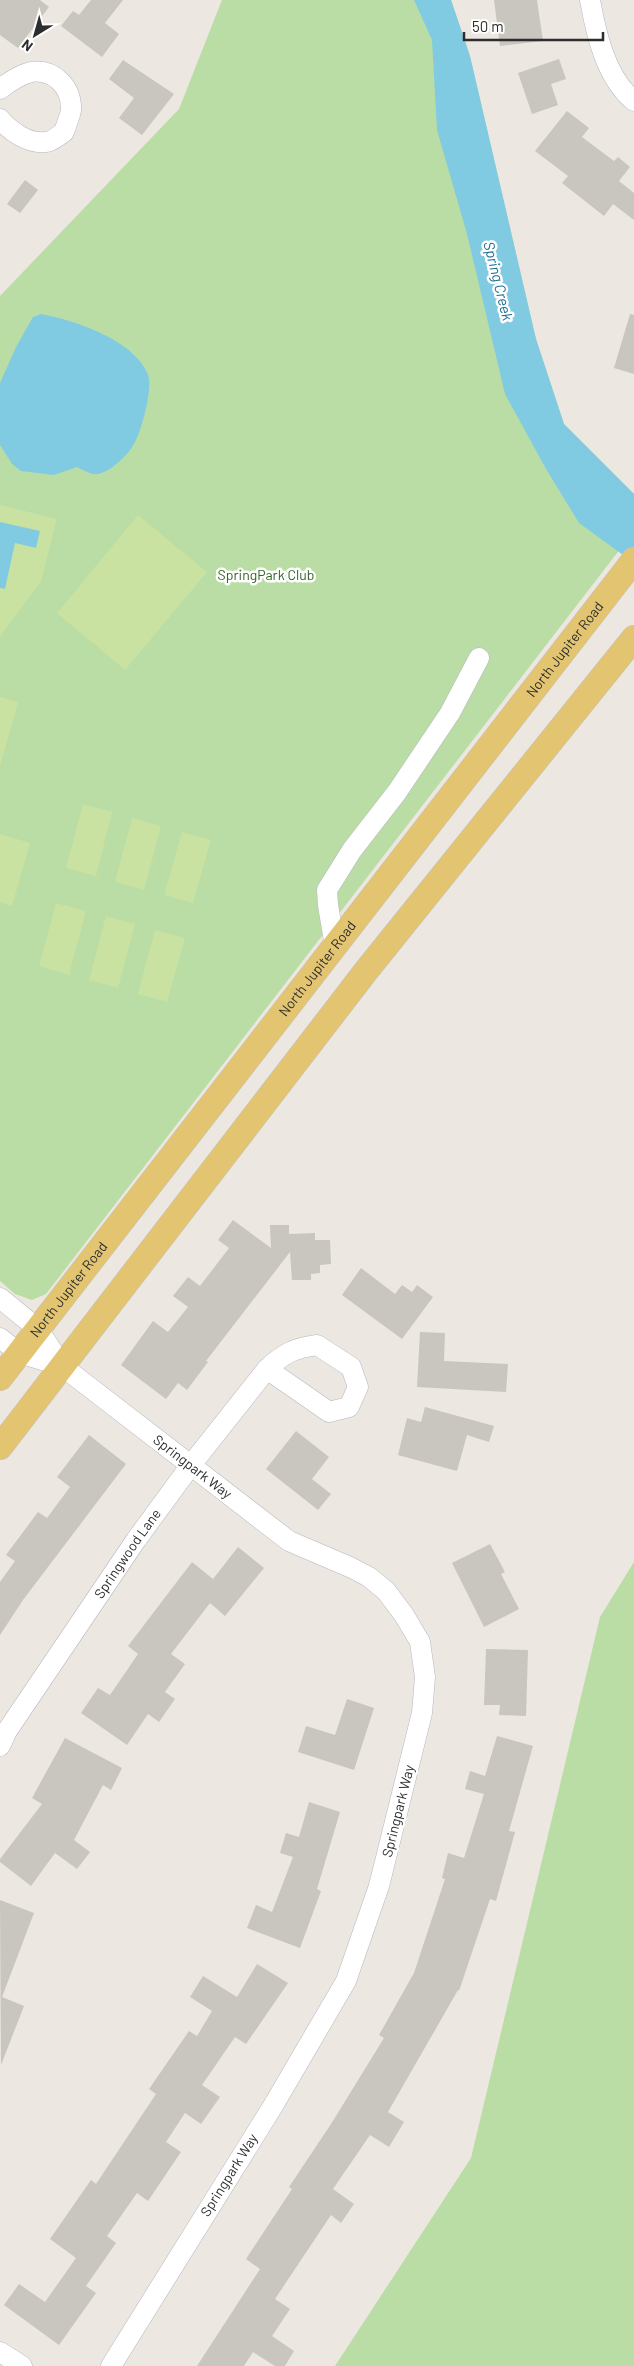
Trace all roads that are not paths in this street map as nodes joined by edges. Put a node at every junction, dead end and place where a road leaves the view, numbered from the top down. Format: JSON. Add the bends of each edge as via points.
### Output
{"nodes":[{"id":1,"x":590,"y":0,"type":"edge"},
{"id":2,"x":0,"y":89,"type":"edge"},
{"id":3,"x":634,"y":101,"type":"edge"},
{"id":4,"x":0,"y":119,"type":"edge"},
{"id":5,"x":634,"y":560,"type":"edge"},
{"id":6,"x":628,"y":645,"type":"edge"},
{"id":7,"x":479,"y":658,"type":"dead end"},
{"id":8,"x":336,"y":948,"type":"junction"},
{"id":9,"x":366,"y":971,"type":"junction"},
{"id":10,"x":0,"y":1298,"type":"edge"},
{"id":11,"x":38,"y":1329,"type":"junction"},
{"id":12,"x":10,"y":1345,"type":"edge"},
{"id":13,"x":62,"y":1366,"type":"junction"},
{"id":14,"x":267,"y":1369,"type":"dead end"},
{"id":15,"x":0,"y":1378,"type":"edge"},
{"id":16,"x":0,"y":1447,"type":"edge"},
{"id":17,"x":191,"y":1465,"type":"junction"},
{"id":18,"x":0,"y":1746,"type":"edge"},
{"id":19,"x":0,"y":2352,"type":"edge"},
{"id":20,"x":22,"y":2366,"type":"edge"},
{"id":21,"x":111,"y":2366,"type":"edge"}],
"edges":[{"from":1,"to":3,"type":"street","via":[[604,56],[614,77]]},
{"from":2,"to":4,"type":"street","via":[[13,79],[33,72],[51,75],[64,83],[71,110],[64,132],[47,142],[28,140],[10,130]]},
{"from":5,"to":8,"type":"main road","name":"North Jupiter Road"},
{"from":6,"to":9,"type":"main road"},
{"from":7,"to":8,"type":"street","via":[[450,713],[327,890]]},
{"from":8,"to":9,"type":"main road"},
{"from":8,"to":11,"type":"main road","name":"North Jupiter Road"},
{"from":9,"to":13,"type":"main road"},
{"from":10,"to":11,"type":"street","name":"Springpark Way"},
{"from":11,"to":12,"type":"main road","name":"North Jupiter Road"},
{"from":11,"to":13,"type":"street","name":"Springpark Way"},
{"from":12,"to":13,"type":"street","name":"Springpark Way"},
{"from":12,"to":15,"type":"main road","name":"North Jupiter Road"},
{"from":13,"to":16,"type":"main road"},
{"from":13,"to":17,"type":"street","name":"Springpark Way"},
{"from":14,"to":17,"type":"street","name":"Springwood Lane"},
{"from":17,"to":18,"type":"street","name":"Springwood Lane","via":[[136,1540]]},
{"from":17,"to":21,"type":"street","name":"Springpark Way","via":[[289,1542],[352,1568],[386,1591],[420,1642],[424,1695],[379,1886],[346,1981],[273,2106]]},
{"from":19,"to":20,"type":"street"}]}
